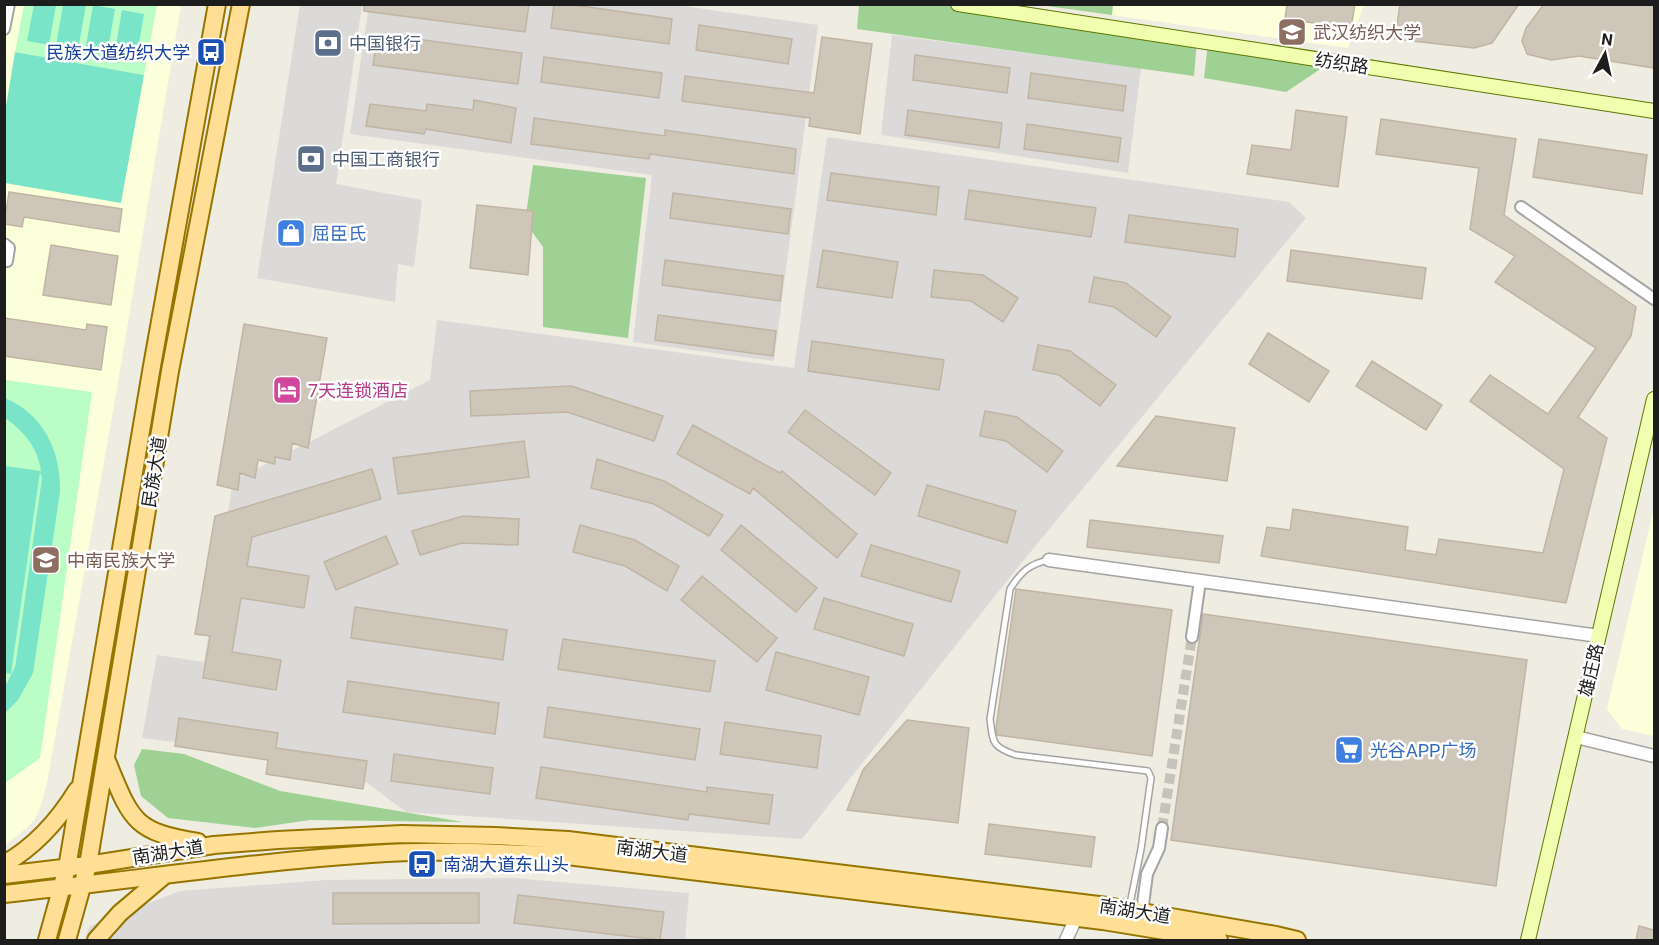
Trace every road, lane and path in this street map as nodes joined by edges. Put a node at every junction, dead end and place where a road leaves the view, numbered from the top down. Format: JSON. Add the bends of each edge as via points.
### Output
{"nodes":[{"id":1,"x":9,"y":4,"type":"edge"},
{"id":2,"x":218,"y":4,"type":"edge"},
{"id":3,"x":241,"y":4,"type":"edge"},
{"id":4,"x":958,"y":4,"type":"edge"},
{"id":5,"x":4,"y":29,"type":"edge"},
{"id":6,"x":1654,"y":111,"type":"edge"},
{"id":7,"x":1521,"y":207,"type":"dead end"},
{"id":8,"x":4,"y":244,"type":"edge"},
{"id":9,"x":6,"y":260,"type":"edge"},
{"id":10,"x":1654,"y":299,"type":"edge"},
{"id":11,"x":1654,"y":399,"type":"edge"},
{"id":12,"x":1048,"y":560,"type":"joint"},
{"id":13,"x":1200,"y":580,"type":"junction"},
{"id":14,"x":1599,"y":636,"type":"junction"},
{"id":15,"x":1192,"y":637,"type":"tunnel mouth"},
{"id":16,"x":1576,"y":737,"type":"junction"},
{"id":17,"x":1654,"y":756,"type":"edge"},
{"id":18,"x":106,"y":760,"type":"junction"},
{"id":19,"x":82,"y":782,"type":"junction"},
{"id":20,"x":1162,"y":828,"type":"tunnel mouth"},
{"id":21,"x":214,"y":845,"type":"junction"},
{"id":22,"x":4,"y":864,"type":"edge"},
{"id":23,"x":88,"y":865,"type":"junction"},
{"id":24,"x":67,"y":868,"type":"junction"},
{"id":25,"x":166,"y":874,"type":"junction"},
{"id":26,"x":4,"y":875,"type":"edge"},
{"id":27,"x":83,"y":885,"type":"junction"},
{"id":28,"x":62,"y":888,"type":"junction"},
{"id":29,"x":4,"y":894,"type":"edge"},
{"id":30,"x":1077,"y":910,"type":"junction"},
{"id":31,"x":1136,"y":911,"type":"junction"},
{"id":32,"x":1197,"y":933,"type":"edge"},
{"id":33,"x":47,"y":940,"type":"edge"},
{"id":34,"x":67,"y":940,"type":"edge"},
{"id":35,"x":96,"y":940,"type":"edge"},
{"id":36,"x":1066,"y":940,"type":"edge"},
{"id":37,"x":1219,"y":940,"type":"edge"},
{"id":38,"x":1297,"y":940,"type":"edge"},
{"id":39,"x":1528,"y":940,"type":"edge"}],
"edges":[{"from":1,"to":5,"type":"street"},
{"from":2,"to":19,"type":"main road","name":"民族大道"},
{"from":3,"to":18,"type":"main road","name":"民族大道","via":[[170,371]]},
{"from":4,"to":6,"type":"main road","name":"纺织路"},
{"from":7,"to":10,"type":"street"},
{"from":8,"to":9,"type":"street","via":[[9,248]]},
{"from":11,"to":14,"type":"main road","name":"雄庄路"},
{"from":12,"to":13,"type":"street"},
{"from":12,"to":31,"type":"lane","via":[[1020,573],[1010,589],[990,719],[993,741],[999,750],[1016,755],[1148,771],[1151,778]]},
{"from":13,"to":14,"type":"street"},
{"from":13,"to":15,"type":"street"},
{"from":14,"to":16,"type":"main road","name":"雄庄路"},
{"from":16,"to":17,"type":"street"},
{"from":16,"to":39,"type":"main road","name":"雄庄路"},
{"from":18,"to":21,"type":"main road","via":[[127,807],[145,827],[162,835]]},
{"from":18,"to":23,"type":"main road","name":"民族大道"},
{"from":19,"to":22,"type":"main road","via":[[46,832]]},
{"from":19,"to":24,"type":"main road","name":"民族大道"},
{"from":20,"to":31,"type":"street","via":[[1160,848]]},
{"from":21,"to":23,"type":"main road","name":"南湖大道"},
{"from":21,"to":30,"type":"main road","name":"南湖大道","via":[[402,834],[568,840]]},
{"from":23,"to":24,"type":"main road","name":"南湖大道"},
{"from":23,"to":27,"type":"main road","name":"民族大道"},
{"from":24,"to":26,"type":"main road","name":"南湖大道"},
{"from":24,"to":28,"type":"main road","name":"民族大道"},
{"from":25,"to":27,"type":"main road","name":"南湖大道"},
{"from":25,"to":30,"type":"main road","name":"南湖大道","via":[[372,854],[543,855]]},
{"from":25,"to":35,"type":"main road","via":[[120,913]]},
{"from":27,"to":28,"type":"main road","name":"南湖大道"},
{"from":27,"to":34,"type":"main road","name":"民族大道"},
{"from":28,"to":29,"type":"main road","name":"南湖大道"},
{"from":28,"to":33,"type":"main road","name":"民族大道"},
{"from":30,"to":31,"type":"main road","name":"南湖大道"},
{"from":30,"to":32,"type":"main road","name":"南湖大道"},
{"from":30,"to":36,"type":"street"},
{"from":31,"to":32,"type":"main road","name":"南湖大道"},
{"from":32,"to":37,"type":"main road","name":"南湖大道"},
{"from":32,"to":38,"type":"main road","name":"南湖大道","via":[[1276,934]]}]}
